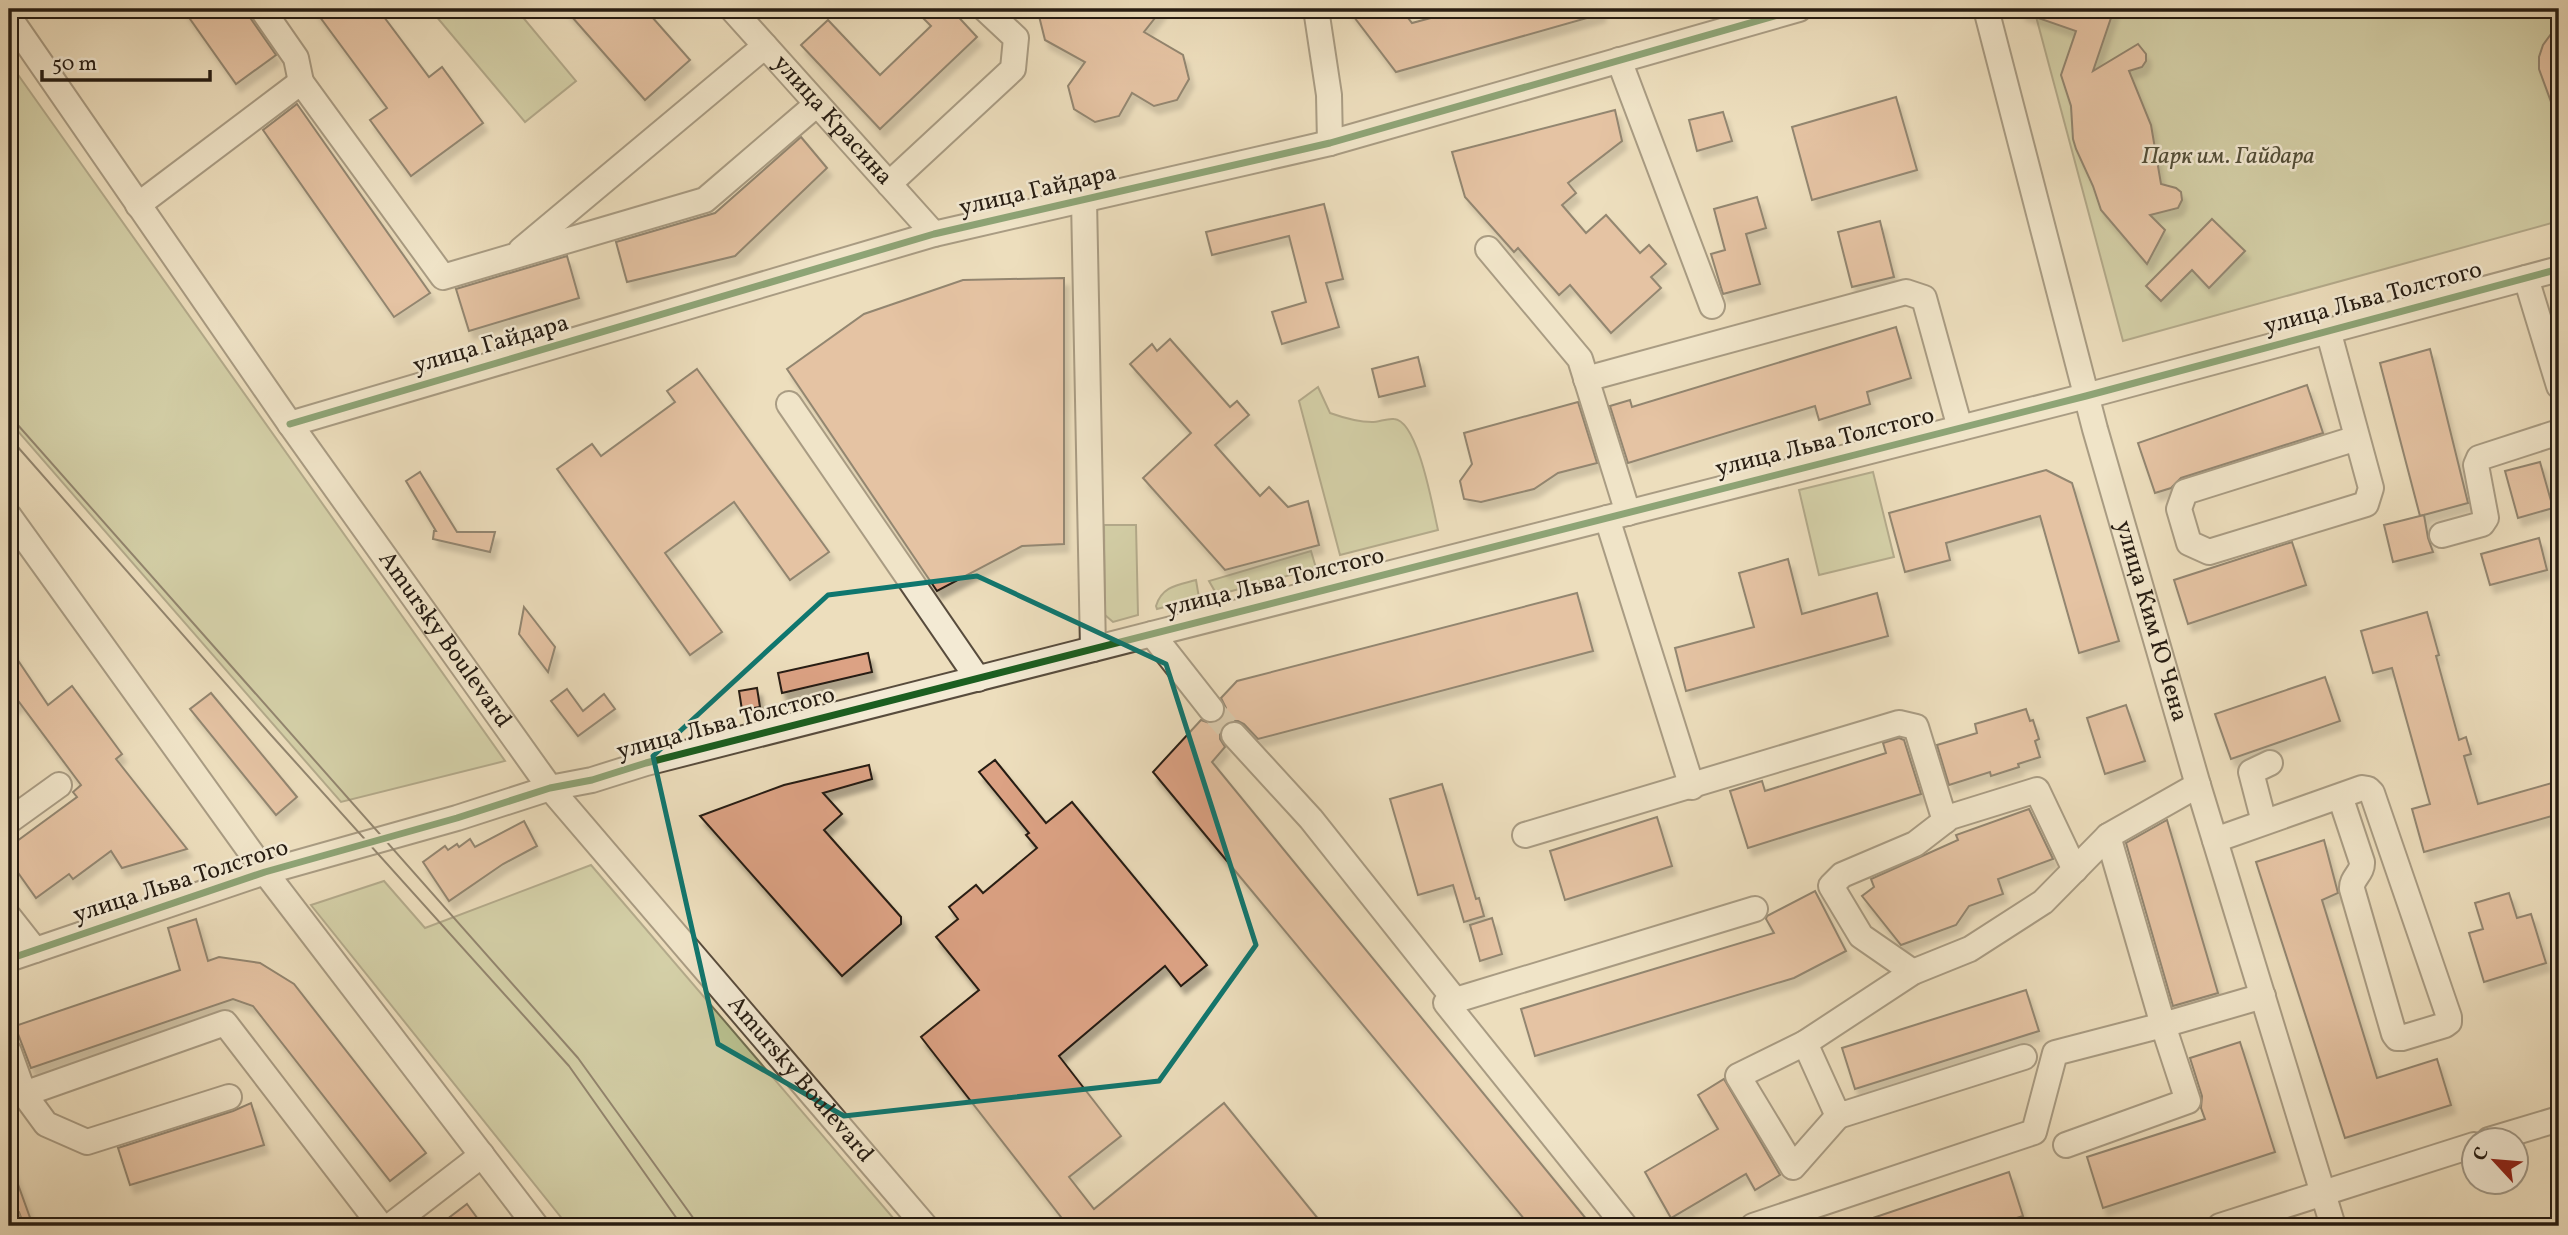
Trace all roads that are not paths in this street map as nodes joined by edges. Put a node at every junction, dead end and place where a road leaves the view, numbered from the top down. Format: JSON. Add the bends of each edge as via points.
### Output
{"nodes":[{"id":1,"x":262,"y":9,"type":"edge"},
{"id":2,"x":732,"y":9,"type":"edge"},
{"id":3,"x":985,"y":9,"type":"edge"},
{"id":4,"x":1316,"y":9,"type":"edge"},
{"id":5,"x":1798,"y":9,"type":"edge"},
{"id":6,"x":1986,"y":9,"type":"edge"},
{"id":7,"x":9,"y":17,"type":"edge"},
{"id":8,"x":765,"y":46,"type":"junction"},
{"id":9,"x":1619,"y":60,"type":"junction"},
{"id":10,"x":301,"y":82,"type":"junction"},
{"id":11,"x":817,"y":104,"type":"junction"},
{"id":12,"x":1331,"y":143,"type":"junction"},
{"id":13,"x":889,"y":184,"type":"junction"},
{"id":14,"x":1084,"y":200,"type":"junction"},
{"id":15,"x":138,"y":205,"type":"junction"},
{"id":16,"x":934,"y":234,"type":"junction"},
{"id":17,"x":1488,"y":249,"type":"dead end"},
{"id":18,"x":513,"y":257,"type":"junction"},
{"id":19,"x":2559,"y":269,"type":"edge"},
{"id":20,"x":2526,"y":278,"type":"junction"},
{"id":21,"x":1712,"y":306,"type":"dead end"},
{"id":22,"x":2328,"y":330,"type":"junction"},
{"id":23,"x":1586,"y":379,"type":"junction"},
{"id":24,"x":2559,"y":386,"type":"edge"},
{"id":25,"x":2086,"y":396,"type":"junction"},
{"id":26,"x":789,"y":404,"type":"dead end"},
{"id":27,"x":290,"y":424,"type":"junction"},
{"id":28,"x":1960,"y":428,"type":"junction"},
{"id":29,"x":2559,"y":432,"type":"edge"},
{"id":30,"x":2357,"y":438,"type":"junction"},
{"id":31,"x":9,"y":516,"type":"edge"},
{"id":32,"x":1617,"y":516,"type":"junction"},
{"id":33,"x":2442,"y":535,"type":"dead end"},
{"id":34,"x":1152,"y":634,"type":"junction"},
{"id":35,"x":1093,"y":649,"type":"junction"},
{"id":36,"x":978,"y":679,"type":"junction"},
{"id":37,"x":1211,"y":709,"type":"tunnel mouth"},
{"id":38,"x":1234,"y":735,"type":"tunnel mouth"},
{"id":39,"x":2270,"y":763,"type":"dead end"},
{"id":40,"x":59,"y":785,"type":"dead end"},
{"id":41,"x":2198,"y":785,"type":"junction"},
{"id":42,"x":1692,"y":787,"type":"junction"},
{"id":43,"x":551,"y":788,"type":"junction"},
{"id":44,"x":2340,"y":796,"type":"junction"},
{"id":45,"x":9,"y":821,"type":"edge"},
{"id":46,"x":1945,"y":821,"type":"junction"},
{"id":47,"x":2264,"y":822,"type":"junction"},
{"id":48,"x":1525,"y":835,"type":"dead end"},
{"id":49,"x":2108,"y":835,"type":"junction"},
{"id":50,"x":2215,"y":839,"type":"junction"},
{"id":51,"x":2075,"y":870,"type":"junction"},
{"id":52,"x":265,"y":872,"type":"junction"},
{"id":53,"x":1755,"y":909,"type":"dead end"},
{"id":54,"x":9,"y":917,"type":"edge"},
{"id":55,"x":35,"y":950,"type":"junction"},
{"id":56,"x":9,"y":959,"type":"edge"},
{"id":57,"x":1913,"y":972,"type":"junction"},
{"id":58,"x":2263,"y":996,"type":"junction"},
{"id":59,"x":1455,"y":1000,"type":"junction"},
{"id":60,"x":2163,"y":1025,"type":"junction"},
{"id":61,"x":1805,"y":1043,"type":"junction"},
{"id":62,"x":9,"y":1052,"type":"edge"},
{"id":63,"x":2024,"y":1057,"type":"dead end"},
{"id":64,"x":24,"y":1094,"type":"junction"},
{"id":65,"x":229,"y":1097,"type":"dead end"},
{"id":66,"x":1838,"y":1116,"type":"junction"},
{"id":67,"x":2559,"y":1119,"type":"edge"},
{"id":68,"x":2530,"y":1128,"type":"edge"},
{"id":69,"x":2066,"y":1146,"type":"dead end"},
{"id":70,"x":2460,"y":1149,"type":"edge"},
{"id":71,"x":482,"y":1155,"type":"junction"},
{"id":72,"x":2323,"y":1192,"type":"junction"},
{"id":73,"x":381,"y":1226,"type":"edge"},
{"id":74,"x":390,"y":1226,"type":"edge"},
{"id":75,"x":536,"y":1226,"type":"edge"},
{"id":76,"x":925,"y":1226,"type":"edge"},
{"id":77,"x":1625,"y":1226,"type":"edge"},
{"id":78,"x":1753,"y":1226,"type":"edge"},
{"id":79,"x":2220,"y":1226,"type":"edge"},
{"id":80,"x":2333,"y":1226,"type":"edge"}],
"edges":[{"from":1,"to":10,"type":"street","via":[[296,58]]},
{"from":2,"to":8,"type":"street","name":"улица Красина"},
{"from":3,"to":13,"type":"street","via":[[1016,38],[1013,69]]},
{"from":4,"to":12,"type":"street"},
{"from":5,"to":9,"type":"street","name":"улица Гайдара"},
{"from":6,"to":25,"type":"street","name":"улица Ким Ю Чена"},
{"from":7,"to":15,"type":"street","name":"Amursky Boulevard"},
{"from":8,"to":11,"type":"street","name":"улица Красина"},
{"from":8,"to":18,"type":"street"},
{"from":9,"to":12,"type":"street","name":"улица Гайдара"},
{"from":9,"to":21,"type":"street"},
{"from":10,"to":15,"type":"street"},
{"from":10,"to":18,"type":"street","via":[[443,278]]},
{"from":11,"to":13,"type":"street","name":"улица Красина"},
{"from":11,"to":18,"type":"street","via":[[705,200]]},
{"from":12,"to":14,"type":"street","name":"улица Гайдара"},
{"from":13,"to":16,"type":"street","name":"улица Красина"},
{"from":14,"to":16,"type":"street","name":"улица Гайдара"},
{"from":14,"to":35,"type":"street"},
{"from":15,"to":27,"type":"street","name":"Amursky Boulevard"},
{"from":16,"to":27,"type":"street","name":"улица Гайдара"},
{"from":17,"to":23,"type":"street","via":[[1580,359]]},
{"from":19,"to":20,"type":"street","name":"улица Льва Толстого"},
{"from":20,"to":22,"type":"street","name":"улица Льва Толстого"},
{"from":20,"to":24,"type":"street"},
{"from":22,"to":25,"type":"street","name":"улица Льва Толстого"},
{"from":22,"to":30,"type":"street"},
{"from":23,"to":28,"type":"street","via":[[1906,292],[1924,298]]},
{"from":23,"to":32,"type":"street"},
{"from":25,"to":28,"type":"street","name":"улица Льва Толстого"},
{"from":25,"to":41,"type":"street","name":"улица Ким Ю Чена"},
{"from":26,"to":36,"type":"street"},
{"from":27,"to":43,"type":"street","name":"Amursky Boulevard"},
{"from":28,"to":32,"type":"street","name":"улица Льва Толстого"},
{"from":29,"to":33,"type":"street","via":[[2479,458],[2476,465],[2486,518],[2482,524]]},
{"from":30,"to":30,"type":"street","via":[[2371,488],[2366,504],[2210,552],[2189,543],[2179,509],[2185,492]]},
{"from":31,"to":52,"type":"street"},
{"from":32,"to":34,"type":"street","name":"улица Льва Толстого"},
{"from":32,"to":42,"type":"street"},
{"from":34,"to":35,"type":"street","name":"улица Льва Толстого"},
{"from":34,"to":37,"type":"street"},
{"from":35,"to":36,"type":"street","name":"улица Льва Толстого"},
{"from":36,"to":43,"type":"street","name":"улица Льва Толстого"},
{"from":38,"to":59,"type":"street","via":[[1311,819]]},
{"from":39,"to":47,"type":"street","via":[[2251,772]]},
{"from":40,"to":45,"type":"street"},
{"from":41,"to":49,"type":"street"},
{"from":41,"to":50,"type":"street","name":"улица Ким Ю Чена"},
{"from":42,"to":46,"type":"street","via":[[1899,723],[1916,727]]},
{"from":42,"to":48,"type":"street"},
{"from":43,"to":52,"type":"street","name":"улица Льва Толстого"},
{"from":43,"to":76,"type":"street","name":"Amursky Boulevard"},
{"from":44,"to":44,"type":"street","via":[[2362,862],[2352,889],[2394,1034],[2402,1038],[2445,1025],[2449,1017],[2372,793],[2362,788]]},
{"from":44,"to":47,"type":"street"},
{"from":46,"to":51,"type":"street","via":[[2037,790]]},
{"from":46,"to":57,"type":"street","via":[[1915,844],[1842,875],[1831,886],[1861,936]]},
{"from":47,"to":50,"type":"street"},
{"from":49,"to":51,"type":"street"},
{"from":49,"to":60,"type":"street"},
{"from":50,"to":58,"type":"street","name":"улица Ким Ю Чена"},
{"from":51,"to":57,"type":"street","via":[[2043,902],[1970,949]]},
{"from":52,"to":55,"type":"street","name":"улица Льва Толстого"},
{"from":52,"to":71,"type":"street"},
{"from":53,"to":59,"type":"street"},
{"from":54,"to":55,"type":"street"},
{"from":55,"to":56,"type":"street","name":"улица Льва Толстого"},
{"from":57,"to":61,"type":"street"},
{"from":58,"to":60,"type":"street"},
{"from":58,"to":72,"type":"street","name":"улица Ким Ю Чена"},
{"from":59,"to":77,"type":"street","via":[[1446,1003]]},
{"from":60,"to":69,"type":"street","via":[[2188,1101]]},
{"from":60,"to":78,"type":"street","via":[[2054,1054],[2034,1132]]},
{"from":61,"to":66,"type":"street"},
{"from":61,"to":66,"type":"street","via":[[1738,1076],[1793,1167]]},
{"from":62,"to":64,"type":"street"},
{"from":63,"to":66,"type":"street"},
{"from":64,"to":65,"type":"street","via":[[46,1124],[87,1142]]},
{"from":64,"to":73,"type":"street","via":[[225,1023]]},
{"from":67,"to":68,"type":"street"},
{"from":70,"to":72,"type":"street"},
{"from":71,"to":74,"type":"street"},
{"from":71,"to":75,"type":"street"},
{"from":72,"to":79,"type":"street"},
{"from":72,"to":80,"type":"street","name":"улица Ким Ю Чена"}]}
